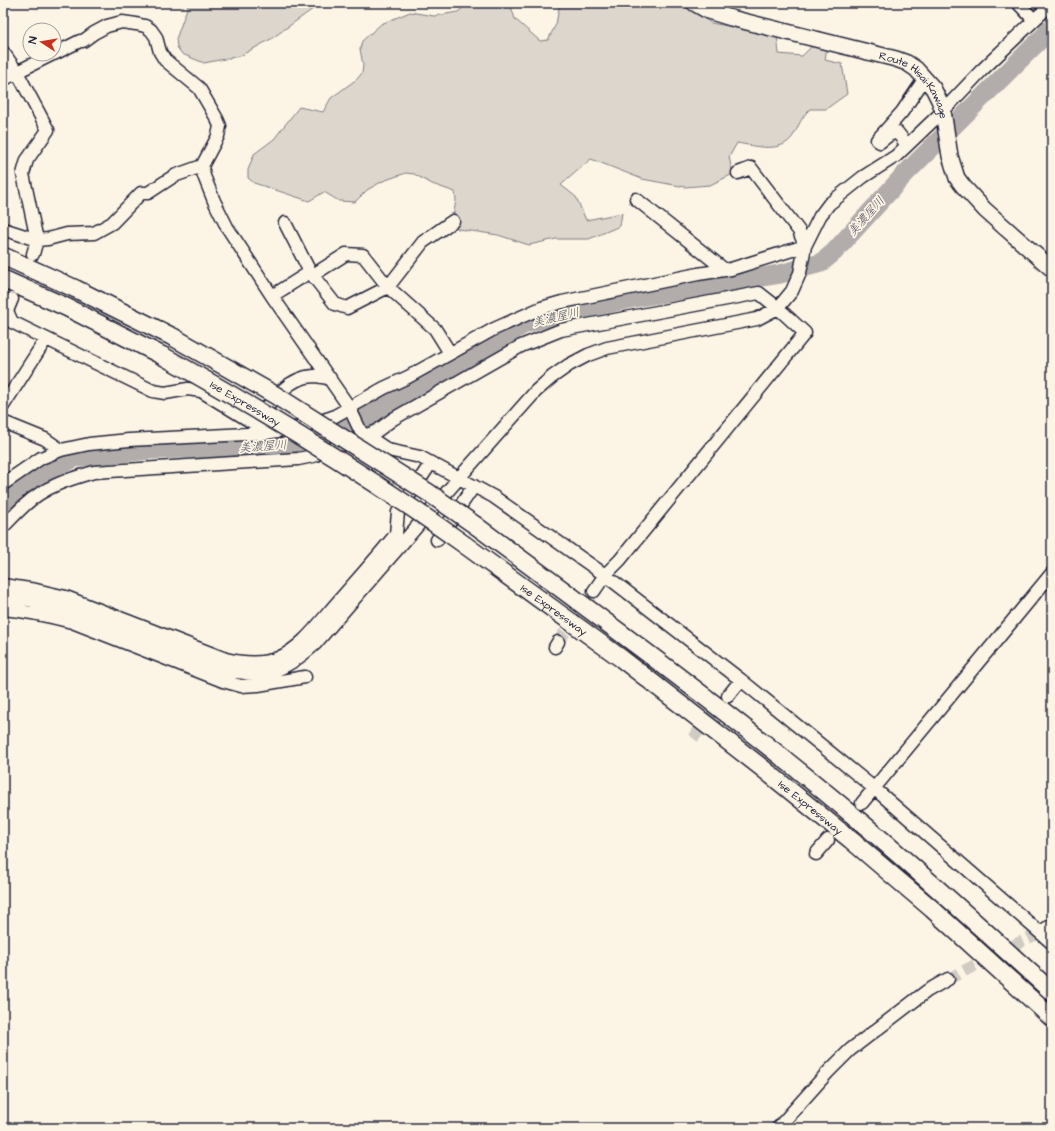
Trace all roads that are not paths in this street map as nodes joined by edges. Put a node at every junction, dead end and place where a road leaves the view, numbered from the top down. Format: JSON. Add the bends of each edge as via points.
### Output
{"nodes":[{"id":1,"x":694,"y":3,"type":"edge"},
{"id":2,"x":1018,"y":3,"type":"edge"},
{"id":3,"x":1052,"y":3,"type":"edge"},
{"id":4,"x":1034,"y":20,"type":"junction"},
{"id":5,"x":62,"y":50,"type":"edge"},
{"id":6,"x":3,"y":52,"type":"edge"},
{"id":7,"x":38,"y":62,"type":"edge"},
{"id":8,"x":17,"y":72,"type":"junction"},
{"id":9,"x":925,"y":78,"type":"junction"},
{"id":10,"x":3,"y":80,"type":"edge"},
{"id":11,"x":943,"y":116,"type":"junction"},
{"id":12,"x":908,"y":145,"type":"junction"},
{"id":13,"x":202,"y":166,"type":"junction"},
{"id":14,"x":738,"y":173,"type":"dead end"},
{"id":15,"x":636,"y":199,"type":"dead end"},
{"id":16,"x":453,"y":221,"type":"dead end"},
{"id":17,"x":285,"y":223,"type":"dead end"},
{"id":18,"x":3,"y":229,"type":"edge"},
{"id":19,"x":37,"y":240,"type":"junction"},
{"id":20,"x":804,"y":250,"type":"junction"},
{"id":21,"x":33,"y":254,"type":"dead end"},
{"id":22,"x":3,"y":256,"type":"edge"},
{"id":23,"x":1052,"y":269,"type":"edge"},
{"id":24,"x":725,"y":270,"type":"junction"},
{"id":25,"x":311,"y":273,"type":"junction"},
{"id":26,"x":3,"y":279,"type":"edge"},
{"id":27,"x":388,"y":287,"type":"junction"},
{"id":28,"x":272,"y":296,"type":"junction"},
{"id":29,"x":12,"y":299,"type":"dead end"},
{"id":30,"x":778,"y":308,"type":"junction"},
{"id":31,"x":46,"y":338,"type":"junction"},
{"id":32,"x":450,"y":353,"type":"junction"},
{"id":33,"x":330,"y":378,"type":"junction"},
{"id":34,"x":3,"y":406,"type":"edge"},
{"id":35,"x":350,"y":410,"type":"junction"},
{"id":36,"x":3,"y":422,"type":"edge"},
{"id":37,"x":255,"y":424,"type":"junction"},
{"id":38,"x":266,"y":433,"type":"junction"},
{"id":39,"x":363,"y":434,"type":"junction"},
{"id":40,"x":61,"y":450,"type":"junction"},
{"id":41,"x":431,"y":463,"type":"junction"},
{"id":42,"x":459,"y":478,"type":"junction"},
{"id":43,"x":3,"y":484,"type":"edge"},
{"id":44,"x":474,"y":486,"type":"junction"},
{"id":45,"x":3,"y":527,"type":"edge"},
{"id":46,"x":437,"y":540,"type":"dead end"},
{"id":47,"x":1052,"y":573,"type":"edge"},
{"id":48,"x":606,"y":575,"type":"junction"},
{"id":49,"x":3,"y":585,"type":"edge"},
{"id":50,"x":594,"y":591,"type":"tunnel mouth"},
{"id":51,"x":3,"y":597,"type":"edge"},
{"id":52,"x":3,"y":609,"type":"edge"},
{"id":53,"x":305,"y":677,"type":"dead end"},
{"id":54,"x":741,"y":680,"type":"junction"},
{"id":55,"x":728,"y":696,"type":"tunnel mouth"},
{"id":56,"x":874,"y":789,"type":"junction"},
{"id":57,"x":862,"y":803,"type":"tunnel mouth"},
{"id":58,"x":828,"y":840,"type":"tunnel mouth"},
{"id":59,"x":816,"y":854,"type":"dead end"},
{"id":60,"x":932,"y":909,"type":"junction"},
{"id":61,"x":1052,"y":925,"type":"edge"},
{"id":62,"x":1040,"y":932,"type":"junction"},
{"id":63,"x":1052,"y":942,"type":"edge"},
{"id":64,"x":948,"y":979,"type":"tunnel mouth"},
{"id":65,"x":1052,"y":992,"type":"edge"},
{"id":66,"x":1052,"y":1018,"type":"edge"},
{"id":67,"x":1052,"y":1032,"type":"edge"},
{"id":68,"x":778,"y":1128,"type":"edge"}],
"edges":[{"from":1,"to":9,"type":"main road","name":"Route Hisai-Kawage","via":[[708,11],[731,18],[896,59],[907,63]]},
{"from":2,"to":4,"type":"street"},
{"from":3,"to":4,"type":"street"},
{"from":4,"to":11,"type":"street","via":[[981,71]]},
{"from":5,"to":13,"type":"street","via":[[115,23],[129,22],[151,30],[165,60],[199,88],[217,118],[220,126],[218,136]]},
{"from":6,"to":8,"type":"street"},
{"from":7,"to":8,"type":"street"},
{"from":8,"to":10,"type":"street"},
{"from":8,"to":19,"type":"street","via":[[48,130],[27,160],[23,174]]},
{"from":9,"to":11,"type":"main road","name":"Route Hisai-Kawage","via":[[939,100]]},
{"from":9,"to":12,"type":"street","via":[[902,112],[877,140],[880,142],[897,132]]},
{"from":11,"to":12,"type":"street"},
{"from":11,"to":23,"type":"main road","name":"Route Hisai-Kawage","via":[[957,178],[971,197]]},
{"from":12,"to":20,"type":"street","via":[[829,204],[820,216]]},
{"from":13,"to":19,"type":"street","via":[[174,176],[148,193],[141,193],[112,223],[94,233],[67,234]]},
{"from":13,"to":28,"type":"street","via":[[214,201],[227,227]]},
{"from":14,"to":20,"type":"street","via":[[750,168],[799,231]]},
{"from":15,"to":24,"type":"street"},
{"from":16,"to":27,"type":"street","via":[[423,242]]},
{"from":17,"to":25,"type":"street"},
{"from":18,"to":19,"type":"street"},
{"from":19,"to":21,"type":"street"},
{"from":20,"to":24,"type":"street"},
{"from":20,"to":30,"type":"street","via":[[800,273],[792,291]]},
{"from":22,"to":65,"type":"highway","name":"Ise Expressway","bridge":true,"via":[[173,337],[275,395],[475,525],[642,648],[779,755],[862,823]]},
{"from":24,"to":32,"type":"street","via":[[541,308],[494,329]]},
{"from":25,"to":27,"type":"street","via":[[346,254],[363,255]]},
{"from":25,"to":27,"type":"street","via":[[335,304],[347,308]]},
{"from":25,"to":28,"type":"street"},
{"from":26,"to":60,"type":"highway","name":"Ise Expressway","bridge":true,"via":[[66,307],[163,356],[247,403],[417,510],[622,659],[761,767]]},
{"from":27,"to":32,"type":"street","via":[[435,329]]},
{"from":28,"to":33,"type":"street"},
{"from":29,"to":31,"type":"street","via":[[7,311],[12,322]]},
{"from":30,"to":39,"type":"street","via":[[759,293],[561,330],[521,346],[392,419],[377,431]]},
{"from":30,"to":42,"type":"street","via":[[757,319],[607,348],[588,355],[552,377],[536,391]]},
{"from":30,"to":48,"type":"street","via":[[805,333]]},
{"from":31,"to":34,"type":"street"},
{"from":31,"to":37,"type":"street","via":[[153,392],[165,393],[188,389],[201,391]]},
{"from":32,"to":35,"type":"street"},
{"from":33,"to":35,"type":"street"},
{"from":33,"to":37,"type":"street","via":[[315,376],[290,384],[273,399]]},
{"from":35,"to":38,"type":"street","via":[[305,426]]},
{"from":35,"to":39,"type":"street"},
{"from":36,"to":40,"type":"street","via":[[45,439]]},
{"from":37,"to":38,"type":"street"},
{"from":38,"to":40,"type":"street","via":[[129,440]]},
{"from":39,"to":41,"type":"street","via":[[388,450],[414,455]]},
{"from":39,"to":45,"type":"street","via":[[313,456],[298,459],[88,474],[47,489],[26,504]]},
{"from":40,"to":43,"type":"street","via":[[41,458]]},
{"from":41,"to":42,"type":"street"},
{"from":41,"to":49,"type":"street","via":[[398,512],[396,534],[310,633],[295,648],[278,658],[243,663],[226,659],[66,597]]},
{"from":42,"to":44,"type":"street"},
{"from":42,"to":51,"type":"street","via":[[315,644],[284,668],[267,673],[249,674],[223,669],[65,609]]},
{"from":44,"to":46,"type":"street"},
{"from":44,"to":48,"type":"street"},
{"from":47,"to":56,"type":"street"},
{"from":48,"to":50,"type":"street"},
{"from":48,"to":54,"type":"street"},
{"from":52,"to":53,"type":"street","via":[[51,616],[72,622],[241,686]]},
{"from":54,"to":55,"type":"street"},
{"from":54,"to":56,"type":"street"},
{"from":56,"to":57,"type":"street"},
{"from":56,"to":62,"type":"street"},
{"from":58,"to":59,"type":"street"},
{"from":60,"to":66,"type":"highway","name":"Ise Expressway"},
{"from":60,"to":67,"type":"highway","via":[[987,972]]},
{"from":61,"to":62,"type":"street"},
{"from":62,"to":63,"type":"street"},
{"from":64,"to":68,"type":"street","via":[[927,991],[850,1050]]}]}
